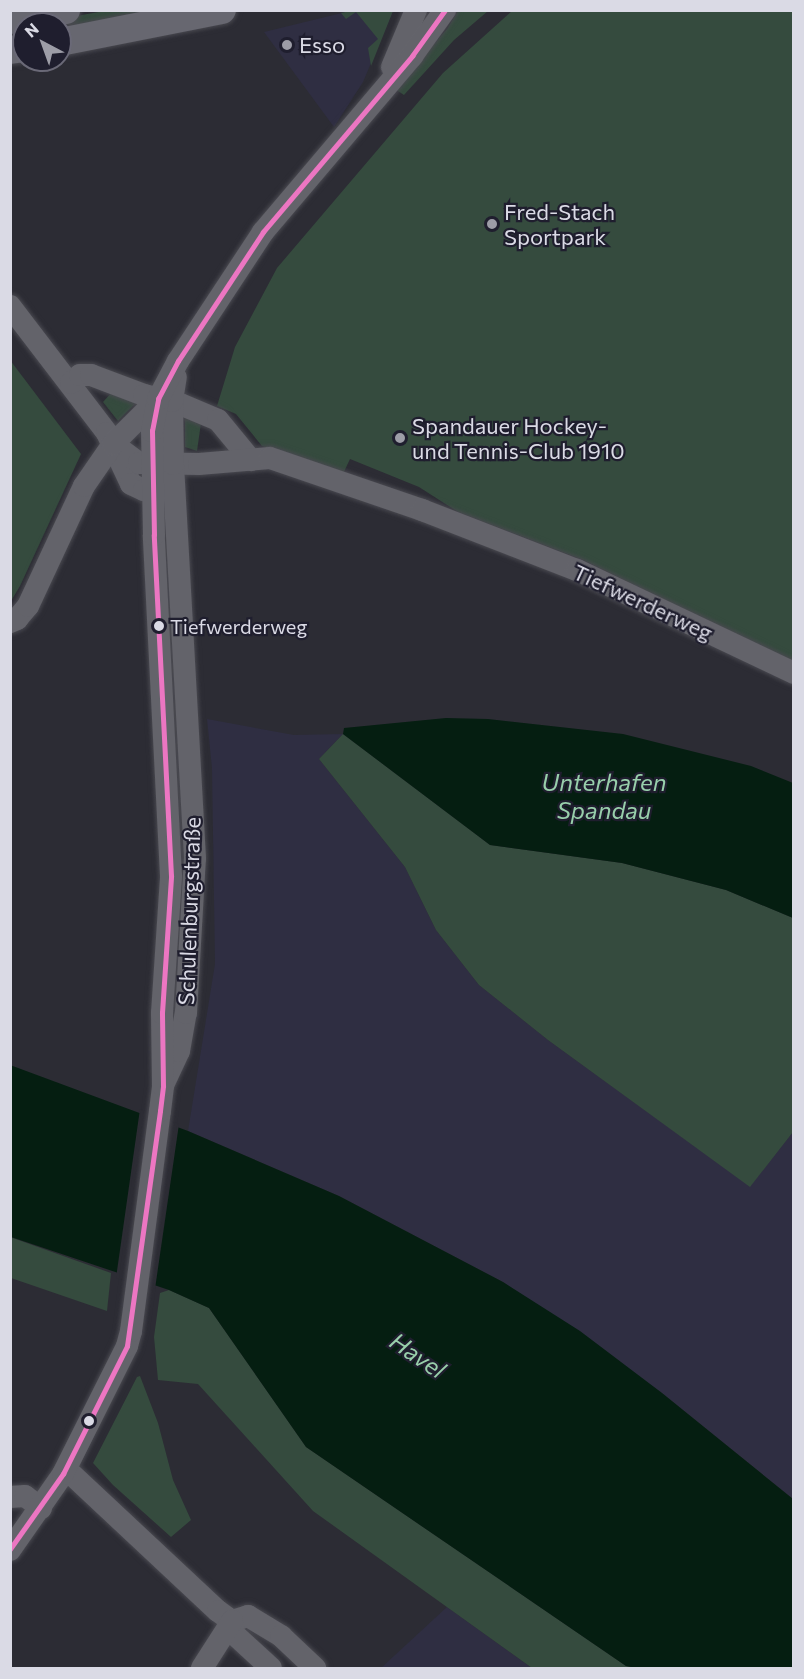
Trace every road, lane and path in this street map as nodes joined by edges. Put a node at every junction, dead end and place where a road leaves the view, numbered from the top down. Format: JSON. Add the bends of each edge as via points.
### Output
{"nodes":[{"id":1,"x":66,"y":10,"type":"edge"},
{"id":2,"x":222,"y":10,"type":"edge"},
{"id":3,"x":416,"y":10,"type":"edge"},
{"id":4,"x":445,"y":10,"type":"edge"},
{"id":5,"x":10,"y":20,"type":"edge"},
{"id":6,"x":72,"y":40,"type":"edge"},
{"id":7,"x":382,"y":89,"type":"junction"},
{"id":8,"x":10,"y":306,"type":"edge"},
{"id":9,"x":71,"y":383,"type":"junction"},
{"id":10,"x":165,"y":400,"type":"junction"},
{"id":11,"x":113,"y":444,"type":"junction"},
{"id":12,"x":240,"y":460,"type":"junction"},
{"id":13,"x":163,"y":464,"type":"junction"},
{"id":14,"x":153,"y":490,"type":"junction"},
{"id":15,"x":10,"y":622,"type":"edge"},
{"id":16,"x":794,"y":673,"type":"edge"},
{"id":17,"x":163,"y":1086,"type":"junction"},
{"id":18,"x":66,"y":1469,"type":"junction"},
{"id":19,"x":10,"y":1497,"type":"edge"},
{"id":20,"x":41,"y":1508,"type":"junction"},
{"id":21,"x":10,"y":1550,"type":"edge"},
{"id":22,"x":232,"y":1621,"type":"junction"},
{"id":23,"x":202,"y":1668,"type":"edge"},
{"id":24,"x":271,"y":1668,"type":"edge"},
{"id":25,"x":315,"y":1668,"type":"edge"}],
"edges":[{"from":1,"to":5,"type":"main road"},
{"from":2,"to":6,"type":"main road"},
{"from":3,"to":7,"type":"street","name":"Schulenburgstraße"},
{"from":4,"to":7,"type":"street","name":"Schulenburgstraße"},
{"from":7,"to":10,"type":"street","name":"Schulenburgstraße","via":[[263,232],[178,361]]},
{"from":8,"to":9,"type":"street","name":"Tiefwerderweg"},
{"from":9,"to":10,"type":"street","via":[[83,374],[92,375]]},
{"from":9,"to":11,"type":"street","name":"Tiefwerderweg"},
{"from":10,"to":11,"type":"street"},
{"from":10,"to":12,"type":"street","via":[[218,420]]},
{"from":10,"to":13,"type":"street","name":"Schulenburgstraße"},
{"from":11,"to":13,"type":"street","name":"Tiefwerderweg","via":[[139,463]]},
{"from":11,"to":14,"type":"street","name":"Tiefwerderweg","via":[[131,484]]},
{"from":11,"to":15,"type":"street","via":[[84,486],[28,606]]},
{"from":12,"to":13,"type":"street","name":"Tiefwerderweg"},
{"from":12,"to":16,"type":"street","name":"Tiefwerderweg","via":[[270,458],[422,510],[577,570]]},
{"from":13,"to":14,"type":"street"},
{"from":13,"to":17,"type":"street","name":"Schulenburgstraße","via":[[195,858],[186,1013],[179,1051]]},
{"from":14,"to":17,"type":"street","name":"Schulenburgstraße","via":[[171,843],[162,1013]]},
{"from":17,"to":18,"type":"street","via":[[127,1346]]},
{"from":18,"to":20,"type":"street"},
{"from":18,"to":22,"type":"street"},
{"from":19,"to":20,"type":"street","via":[[25,1496]]},
{"from":20,"to":21,"type":"street"},
{"from":22,"to":23,"type":"street"},
{"from":22,"to":24,"type":"street","via":[[234,1634]]},
{"from":22,"to":25,"type":"street","via":[[248,1616],[281,1636]]}]}
